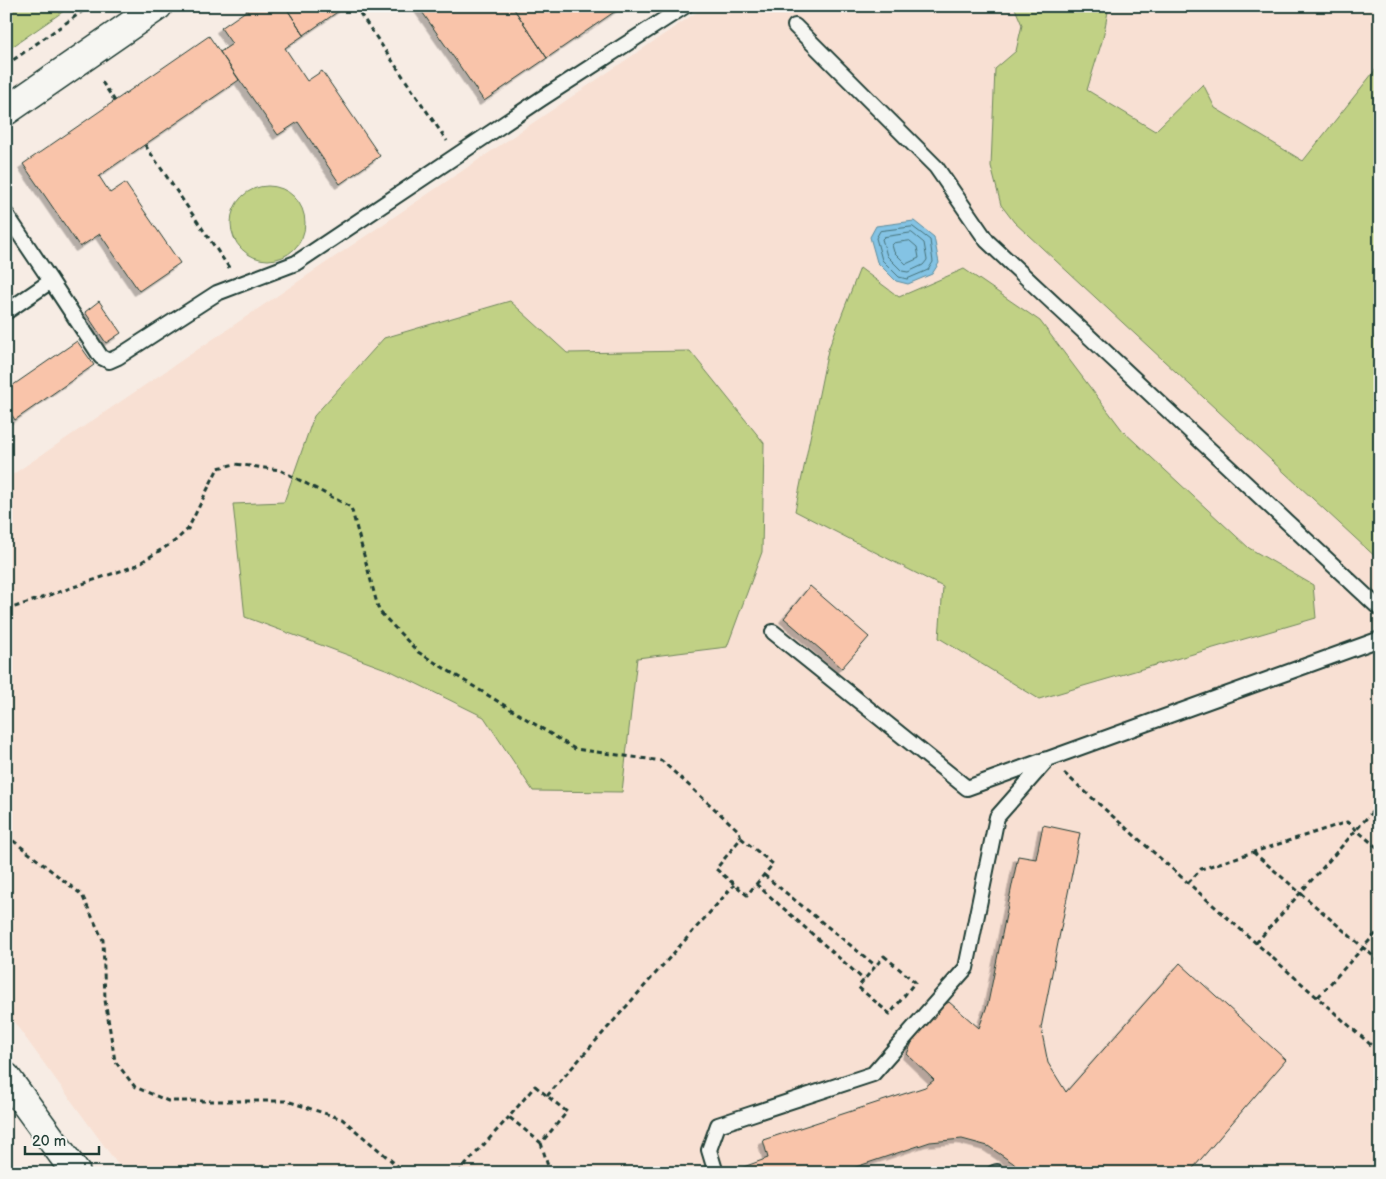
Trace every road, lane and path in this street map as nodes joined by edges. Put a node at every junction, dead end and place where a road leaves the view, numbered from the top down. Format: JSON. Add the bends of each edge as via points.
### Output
{"nodes":[{"id":1,"x":90,"y":6,"type":"edge"},
{"id":2,"x":158,"y":6,"type":"edge"},
{"id":3,"x":355,"y":6,"type":"edge"},
{"id":4,"x":684,"y":6,"type":"edge"},
{"id":5,"x":795,"y":26,"type":"dead end"},
{"id":6,"x":6,"y":65,"type":"edge"},
{"id":7,"x":102,"y":82,"type":"dead end"},
{"id":8,"x":115,"y":101,"type":"dead end"},
{"id":9,"x":6,"y":111,"type":"edge"},
{"id":10,"x":145,"y":145,"type":"dead end"},
{"id":11,"x":457,"y":156,"type":"junction"},
{"id":12,"x":6,"y":214,"type":"edge"},
{"id":13,"x":51,"y":281,"type":"junction"},
{"id":14,"x":241,"y":284,"type":"junction"},
{"id":15,"x":6,"y":312,"type":"edge"},
{"id":16,"x":1380,"y":609,"type":"edge"},
{"id":17,"x":6,"y":610,"type":"edge"},
{"id":18,"x":773,"y":632,"type":"dead end"},
{"id":19,"x":1380,"y":640,"type":"edge"},
{"id":20,"x":1048,"y":759,"type":"junction"},
{"id":21,"x":1380,"y":803,"type":"edge"},
{"id":22,"x":1357,"y":829,"type":"junction"},
{"id":23,"x":6,"y":835,"type":"edge"},
{"id":24,"x":741,"y":838,"type":"junction"},
{"id":25,"x":1380,"y":850,"type":"edge"},
{"id":26,"x":1253,"y":852,"type":"junction"},
{"id":27,"x":764,"y":875,"type":"junction"},
{"id":28,"x":1188,"y":883,"type":"junction"},
{"id":29,"x":756,"y":884,"type":"junction"},
{"id":30,"x":734,"y":885,"type":"junction"},
{"id":31,"x":1300,"y":893,"type":"junction"},
{"id":32,"x":1380,"y":929,"type":"edge"},
{"id":33,"x":1256,"y":943,"type":"junction"},
{"id":34,"x":1363,"y":947,"type":"junction"},
{"id":35,"x":1380,"y":962,"type":"edge"},
{"id":36,"x":876,"y":966,"type":"junction"},
{"id":37,"x":864,"y":980,"type":"junction"},
{"id":38,"x":1318,"y":997,"type":"junction"},
{"id":39,"x":1380,"y":1052,"type":"edge"},
{"id":40,"x":6,"y":1077,"type":"edge"},
{"id":41,"x":548,"y":1096,"type":"junction"},
{"id":42,"x":510,"y":1117,"type":"junction"},
{"id":43,"x":541,"y":1143,"type":"junction"},
{"id":44,"x":76,"y":1173,"type":"edge"},
{"id":45,"x":406,"y":1173,"type":"edge"},
{"id":46,"x":458,"y":1173,"type":"edge"},
{"id":47,"x":550,"y":1173,"type":"edge"},
{"id":48,"x":716,"y":1173,"type":"edge"}],
"edges":[{"from":1,"to":6,"type":"path"},
{"from":2,"to":9,"type":"street"},
{"from":3,"to":11,"type":"path"},
{"from":4,"to":11,"type":"lane"},
{"from":5,"to":16,"type":"lane","via":[[936,167],[987,241]]},
{"from":7,"to":8,"type":"path"},
{"from":10,"to":14,"type":"path"},
{"from":11,"to":14,"type":"lane","via":[[296,263]]},
{"from":12,"to":13,"type":"lane"},
{"from":13,"to":14,"type":"lane","via":[[90,350],[109,361],[217,292]]},
{"from":13,"to":15,"type":"lane"},
{"from":17,"to":24,"type":"path","via":[[135,566],[175,542],[188,529],[218,468],[235,464],[280,470],[351,507],[379,611],[418,652],[575,749],[662,760],[739,831]]},
{"from":18,"to":20,"type":"lane","via":[[967,788]]},
{"from":19,"to":20,"type":"lane"},
{"from":20,"to":28,"type":"path"},
{"from":20,"to":48,"type":"lane","via":[[997,817],[966,968],[873,1074],[718,1124],[709,1150]]},
{"from":21,"to":22,"type":"path"},
{"from":22,"to":25,"type":"path"},
{"from":22,"to":26,"type":"path","via":[[1347,822]]},
{"from":22,"to":31,"type":"path"},
{"from":23,"to":45,"type":"path","via":[[82,896],[104,940],[105,1000],[115,1061],[135,1087],[168,1101],[287,1101],[342,1119]]},
{"from":24,"to":27,"type":"path","via":[[773,864]]},
{"from":24,"to":30,"type":"path","via":[[716,869]]},
{"from":26,"to":28,"type":"path","via":[[1201,869]]},
{"from":26,"to":31,"type":"path"},
{"from":27,"to":29,"type":"path"},
{"from":27,"to":36,"type":"path"},
{"from":28,"to":33,"type":"path"},
{"from":29,"to":30,"type":"path","via":[[748,895]]},
{"from":29,"to":37,"type":"path"},
{"from":30,"to":41,"type":"path"},
{"from":31,"to":33,"type":"path"},
{"from":31,"to":34,"type":"path"},
{"from":32,"to":34,"type":"path"},
{"from":33,"to":38,"type":"path"},
{"from":34,"to":35,"type":"path"},
{"from":34,"to":38,"type":"path"},
{"from":36,"to":37,"type":"path"},
{"from":36,"to":37,"type":"path","via":[[884,956],[915,982],[890,1014],[858,987]]},
{"from":38,"to":39,"type":"path"},
{"from":40,"to":44,"type":"street"},
{"from":41,"to":42,"type":"path","via":[[535,1086]]},
{"from":41,"to":43,"type":"path","via":[[567,1112]]},
{"from":42,"to":43,"type":"path"},
{"from":42,"to":46,"type":"path"},
{"from":43,"to":47,"type":"path"}]}
